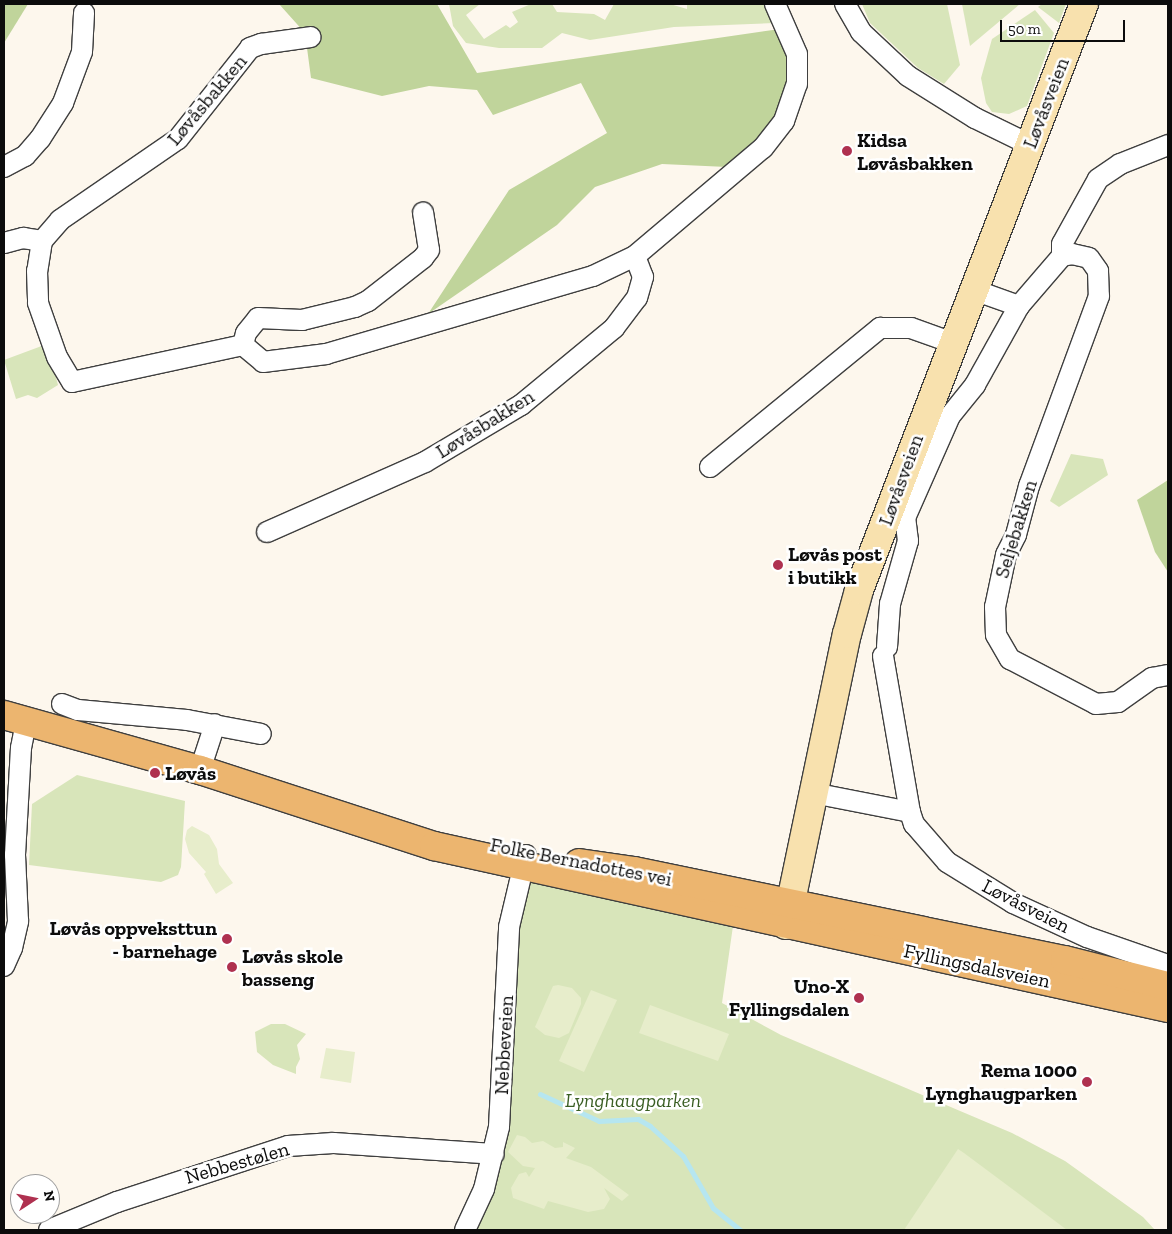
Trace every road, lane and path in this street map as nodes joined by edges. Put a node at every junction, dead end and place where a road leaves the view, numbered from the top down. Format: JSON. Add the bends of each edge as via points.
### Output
{"nodes":[{"id":1,"x":775,"y":4,"type":"edge"},
{"id":2,"x":845,"y":4,"type":"edge"},
{"id":3,"x":1084,"y":4,"type":"edge"},
{"id":4,"x":84,"y":12,"type":"dead end"},
{"id":5,"x":311,"y":38,"type":"dead end"},
{"id":6,"x":1030,"y":145,"type":"junction"},
{"id":7,"x":1168,"y":145,"type":"edge"},
{"id":8,"x":4,"y":167,"type":"edge"},
{"id":9,"x":423,"y":212,"type":"dead end"},
{"id":10,"x":42,"y":241,"type":"junction"},
{"id":11,"x":4,"y":243,"type":"edge"},
{"id":12,"x":635,"y":256,"type":"junction"},
{"id":13,"x":1062,"y":256,"type":"junction"},
{"id":14,"x":974,"y":290,"type":"junction"},
{"id":15,"x":1018,"y":306,"type":"junction"},
{"id":16,"x":953,"y":343,"type":"junction"},
{"id":17,"x":243,"y":345,"type":"junction"},
{"id":18,"x":710,"y":467,"type":"dead end"},
{"id":19,"x":267,"y":532,"type":"dead end"},
{"id":20,"x":1168,"y":675,"type":"edge"},
{"id":21,"x":62,"y":704,"type":"dead end"},
{"id":22,"x":15,"y":718,"type":"edge"},
{"id":23,"x":215,"y":724,"type":"junction"},
{"id":24,"x":261,"y":734,"type":"dead end"},
{"id":25,"x":200,"y":770,"type":"junction"},
{"id":26,"x":812,"y":793,"type":"junction"},
{"id":27,"x":910,"y":812,"type":"junction"},
{"id":28,"x":524,"y":861,"type":"junction"},
{"id":29,"x":795,"y":912,"type":"junction"},
{"id":30,"x":4,"y":966,"type":"edge"},
{"id":31,"x":1168,"y":966,"type":"edge"},
{"id":32,"x":1168,"y":986,"type":"edge"},
{"id":33,"x":1168,"y":1008,"type":"edge"},
{"id":34,"x":494,"y":1154,"type":"junction"},
{"id":35,"x":49,"y":1230,"type":"edge"},
{"id":36,"x":465,"y":1230,"type":"edge"}],
"edges":[{"from":1,"to":12,"type":"street","via":[[798,54],[797,84],[784,121],[763,148]]},
{"from":2,"to":6,"type":"street","via":[[861,32],[908,76],[975,118]]},
{"from":3,"to":6,"type":"main road","name":"Løvåsveien"},
{"from":4,"to":8,"type":"street","via":[[82,52],[63,103],[35,145],[24,156]]},
{"from":5,"to":10,"type":"street","name":"Løvåsbakken","via":[[250,48],[178,140],[60,220]]},
{"from":6,"to":14,"type":"main road","name":"Løvåsveien"},
{"from":7,"to":13,"type":"street","via":[[1105,172],[1062,244]]},
{"from":9,"to":17,"type":"street","via":[[429,250],[368,301],[355,308],[302,320],[258,318],[246,333]]},
{"from":10,"to":11,"type":"street","via":[[23,238]]},
{"from":10,"to":17,"type":"street","via":[[37,271],[38,303],[57,357],[72,382]]},
{"from":12,"to":17,"type":"street","via":[[584,279],[326,354],[263,362]]},
{"from":12,"to":19,"type":"street","name":"Løvåsbakken","via":[[643,277],[637,298],[614,328],[521,405],[425,462]]},
{"from":13,"to":15,"type":"street","name":"Løvåsveien"},
{"from":13,"to":20,"type":"street","name":"Seljebakken","via":[[1072,254],[1089,258],[1098,271],[1099,296],[1029,486],[1016,535],[1006,555],[995,607],[996,635],[1010,659],[1096,704],[1118,702],[1152,678]]},
{"from":14,"to":15,"type":"street"},
{"from":14,"to":16,"type":"main road","name":"Løvåsveien"},
{"from":15,"to":27,"type":"street","name":"Løvåsveien","via":[[974,385],[950,416],[905,518],[908,541],[890,604],[885,652]]},
{"from":16,"to":18,"type":"street","via":[[911,328],[880,328]]},
{"from":16,"to":26,"type":"main road","name":"Løvåsveien","via":[[859,590],[846,634]]},
{"from":21,"to":23,"type":"street","via":[[78,710]]},
{"from":22,"to":25,"type":"main road","name":"Folke Bernadottes vei"},
{"from":22,"to":30,"type":"street","name":"Folke Bernadottes vei","via":[[21,748],[15,855],[18,921]]},
{"from":23,"to":24,"type":"street"},
{"from":23,"to":25,"type":"street"},
{"from":25,"to":28,"type":"main road","name":"Folke Bernadottes vei","via":[[434,846]]},
{"from":26,"to":27,"type":"street"},
{"from":26,"to":29,"type":"main road","name":"Løvåsveien"},
{"from":27,"to":31,"type":"street","name":"Løvåsveien","via":[[914,824],[947,862],[1013,903],[1087,937]]},
{"from":28,"to":29,"type":"main road","name":"Folke Bernadottes vei"},
{"from":28,"to":34,"type":"street","name":"Nebbeveien","via":[[509,927],[504,1071]]},
{"from":29,"to":32,"type":"main road","name":"Fyllingsdalsveien","via":[[1064,960]]},
{"from":29,"to":33,"type":"main road","name":"Fyllingsdalsveien"},
{"from":34,"to":35,"type":"street","name":"Nebbestølen","via":[[333,1143],[288,1146],[117,1202]]},
{"from":34,"to":36,"type":"street","name":"Nebbeveien","via":[[484,1189]]}]}
